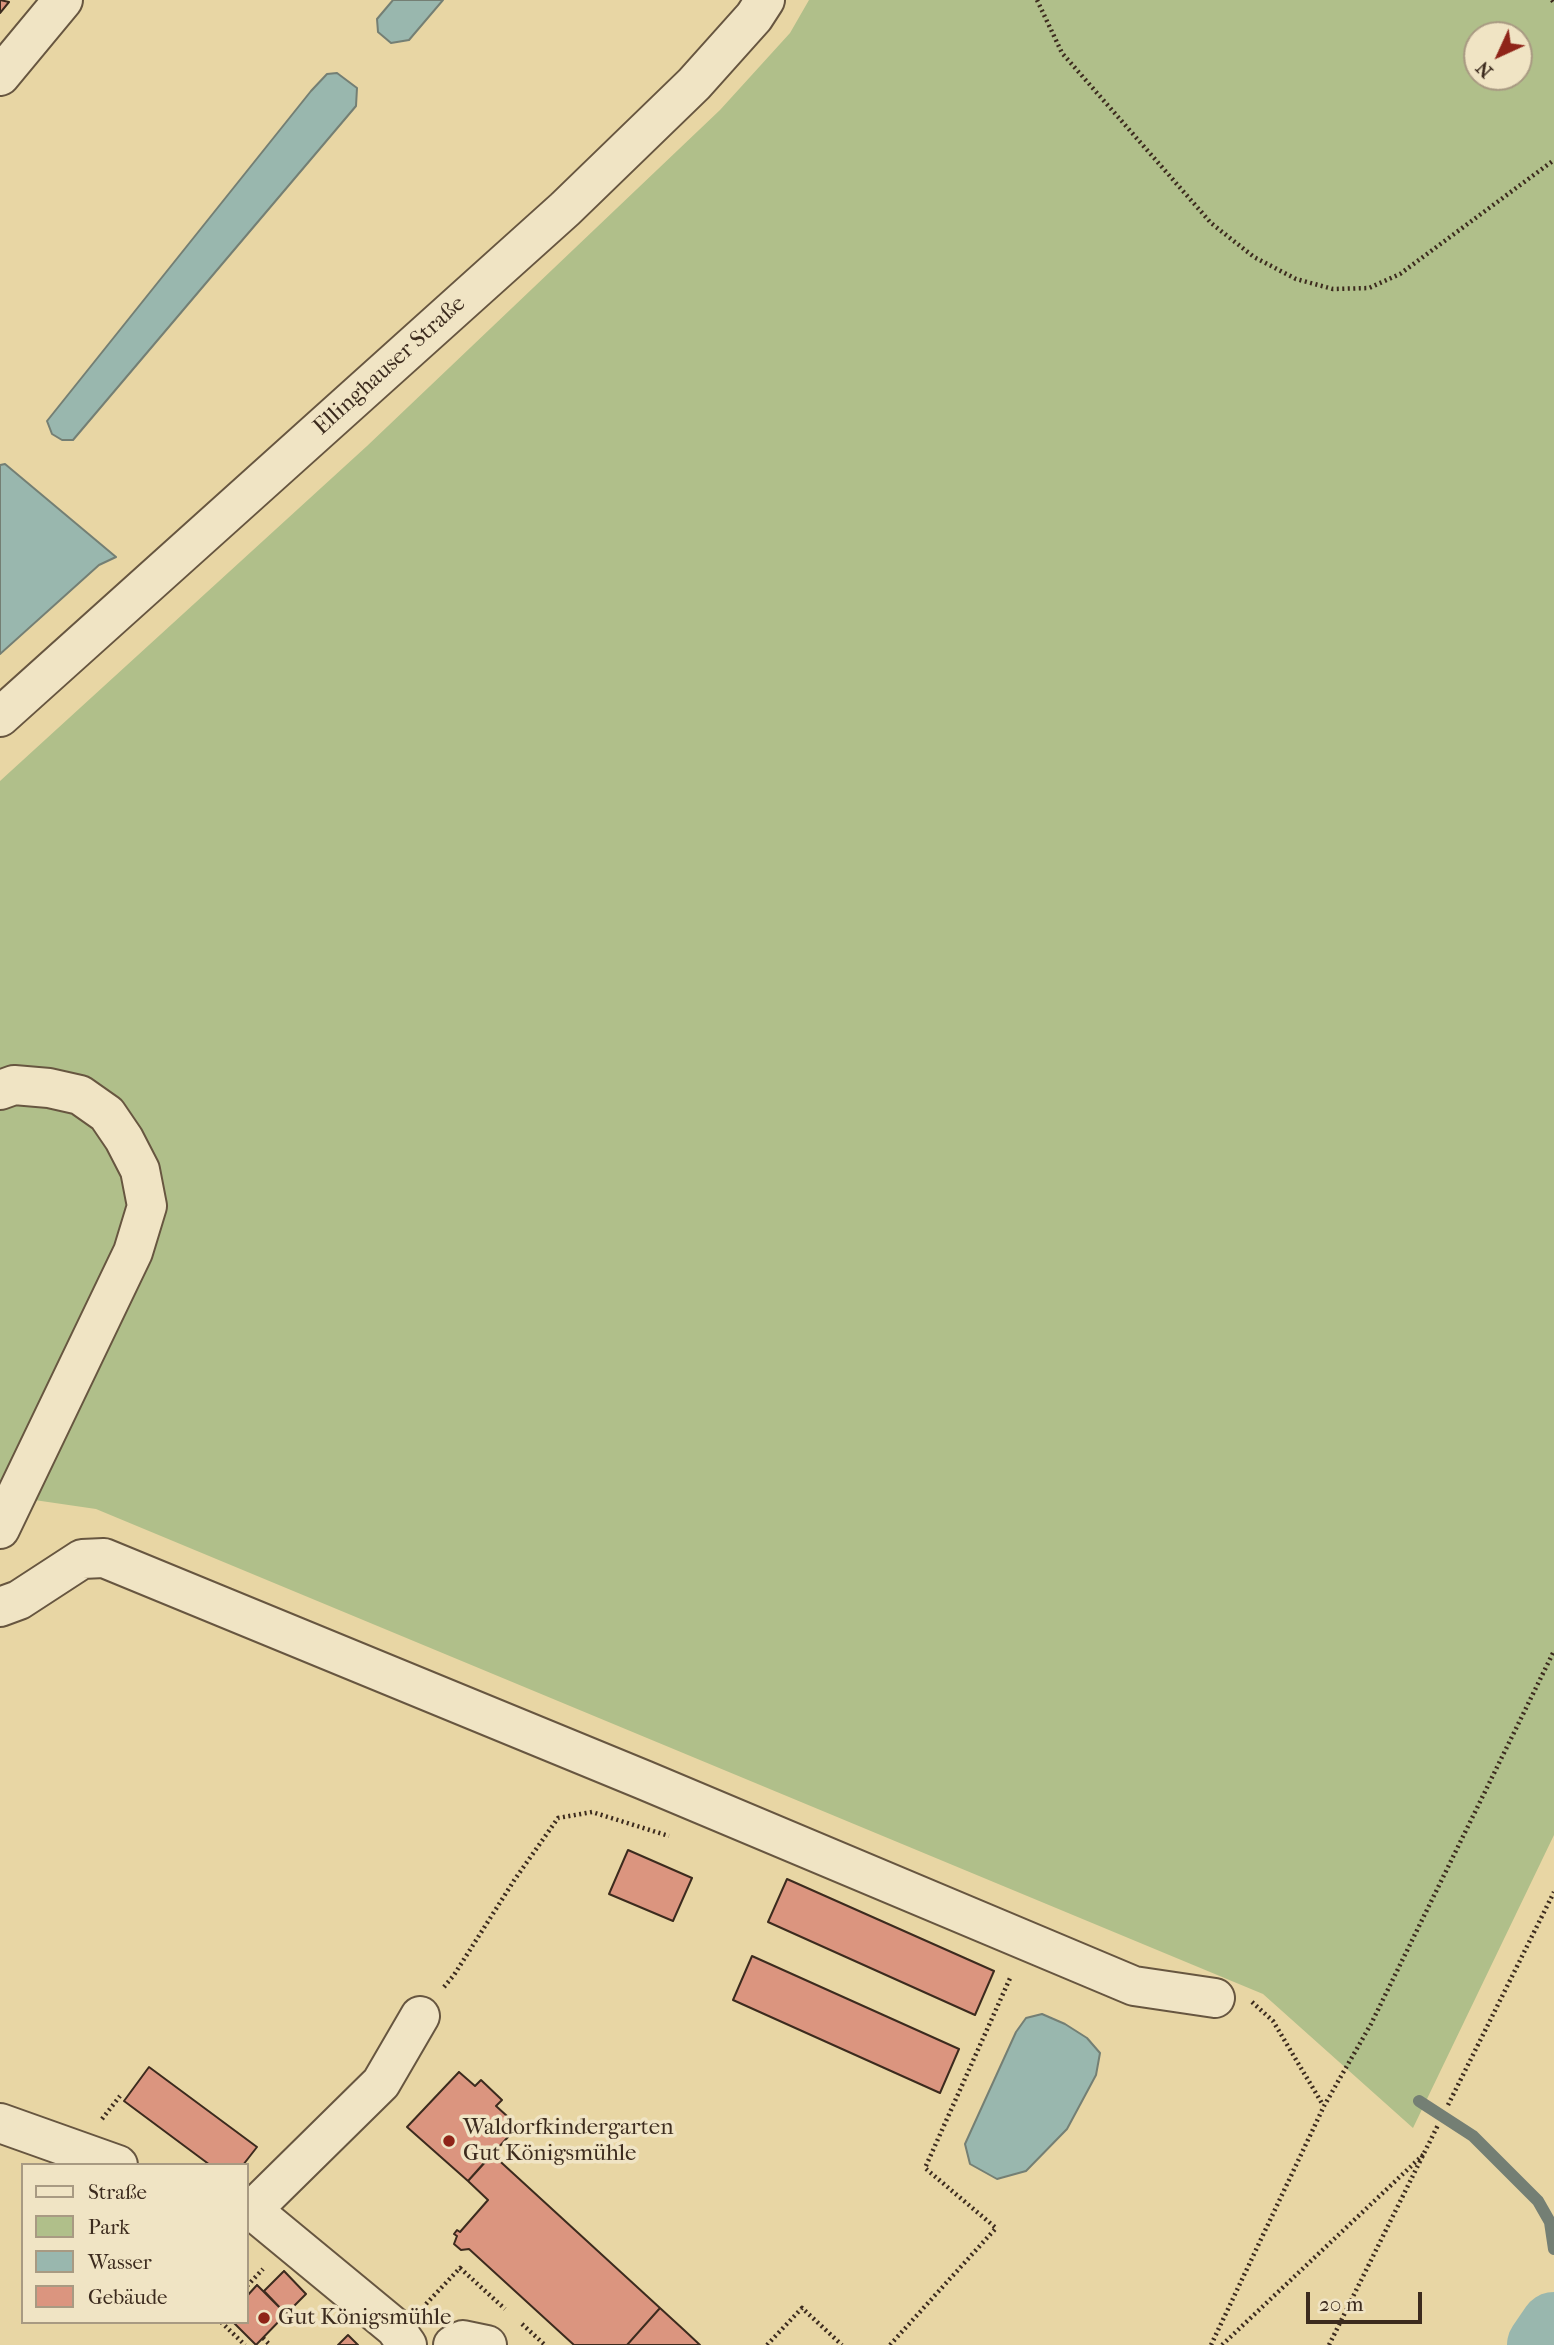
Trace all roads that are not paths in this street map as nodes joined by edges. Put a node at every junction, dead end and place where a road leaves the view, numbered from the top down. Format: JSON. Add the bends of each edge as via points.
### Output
{"nodes":[{"id":1,"x":63,"y":0,"type":"edge"},
{"id":2,"x":765,"y":0,"type":"edge"},
{"id":3,"x":0,"y":76,"type":"edge"},
{"id":4,"x":0,"y":717,"type":"edge"},
{"id":5,"x":0,"y":1090,"type":"edge"},
{"id":6,"x":0,"y":1529,"type":"edge"},
{"id":7,"x":0,"y":1607,"type":"edge"},
{"id":8,"x":1215,"y":1998,"type":"road end"},
{"id":9,"x":420,"y":2016,"type":"road end"},
{"id":10,"x":0,"y":2123,"type":"edge"},
{"id":11,"x":112,"y":2163,"type":"edge"},
{"id":12,"x":249,"y":2209,"type":"edge"},
{"id":13,"x":407,"y":2345,"type":"edge"},
{"id":14,"x":453,"y":2345,"type":"edge"},
{"id":15,"x":487,"y":2345,"type":"edge"}],
"edges":[{"from":1,"to":3,"type":"street"},
{"from":2,"to":4,"type":"street","name":"Ellinghauser Straße","via":[[695,84],[565,209]]},
{"from":5,"to":6,"type":"street","via":[[14,1085],[49,1088],[80,1095],[107,1114],[140,1170],[147,1206],[134,1252]]},
{"from":7,"to":8,"type":"street","via":[[19,1600],[82,1559],[104,1558],[1133,1986]]},
{"from":9,"to":12,"type":"street","via":[[381,2083]]},
{"from":10,"to":11,"type":"street"},
{"from":12,"to":13,"type":"street","via":[[395,2328]]},
{"from":14,"to":15,"type":"street","via":[[463,2340]]}]}
